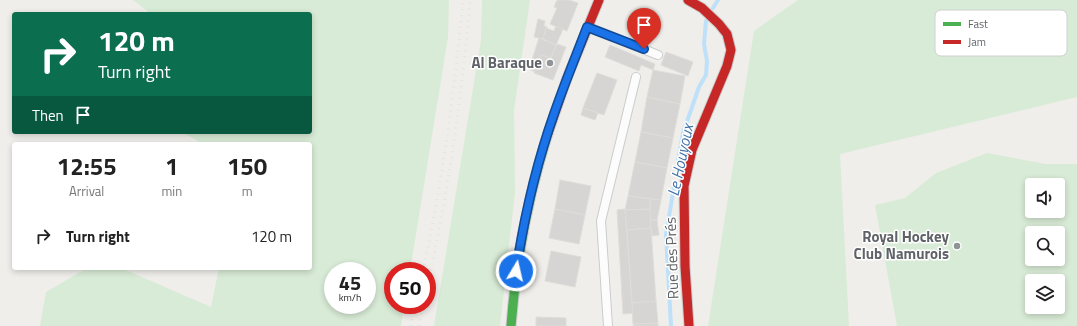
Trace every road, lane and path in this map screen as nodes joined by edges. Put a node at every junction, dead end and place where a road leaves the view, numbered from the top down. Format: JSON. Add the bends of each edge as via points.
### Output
{"nodes":[{"id":1,"x":599,"y":0,"type":"edge"},
{"id":2,"x":688,"y":0,"type":"edge"},
{"id":3,"x":587,"y":27,"type":"junction"},
{"id":4,"x":658,"y":55,"type":"dead end"},
{"id":5,"x":636,"y":77,"type":"dead end"},
{"id":6,"x":511,"y":326,"type":"edge"},
{"id":7,"x":608,"y":326,"type":"edge"},
{"id":8,"x":689,"y":326,"type":"edge"}],
"edges":[{"from":1,"to":3,"type":"street"},
{"from":2,"to":8,"type":"street","name":"Rue des Prés","via":[[702,8],[719,24],[727,34],[731,50],[727,66],[692,150],[684,186]]},
{"from":3,"to":4,"type":"lane"},
{"from":3,"to":6,"type":"street","via":[[553,115],[537,168],[518,257]]},
{"from":5,"to":7,"type":"lane","via":[[601,221]]}]}
